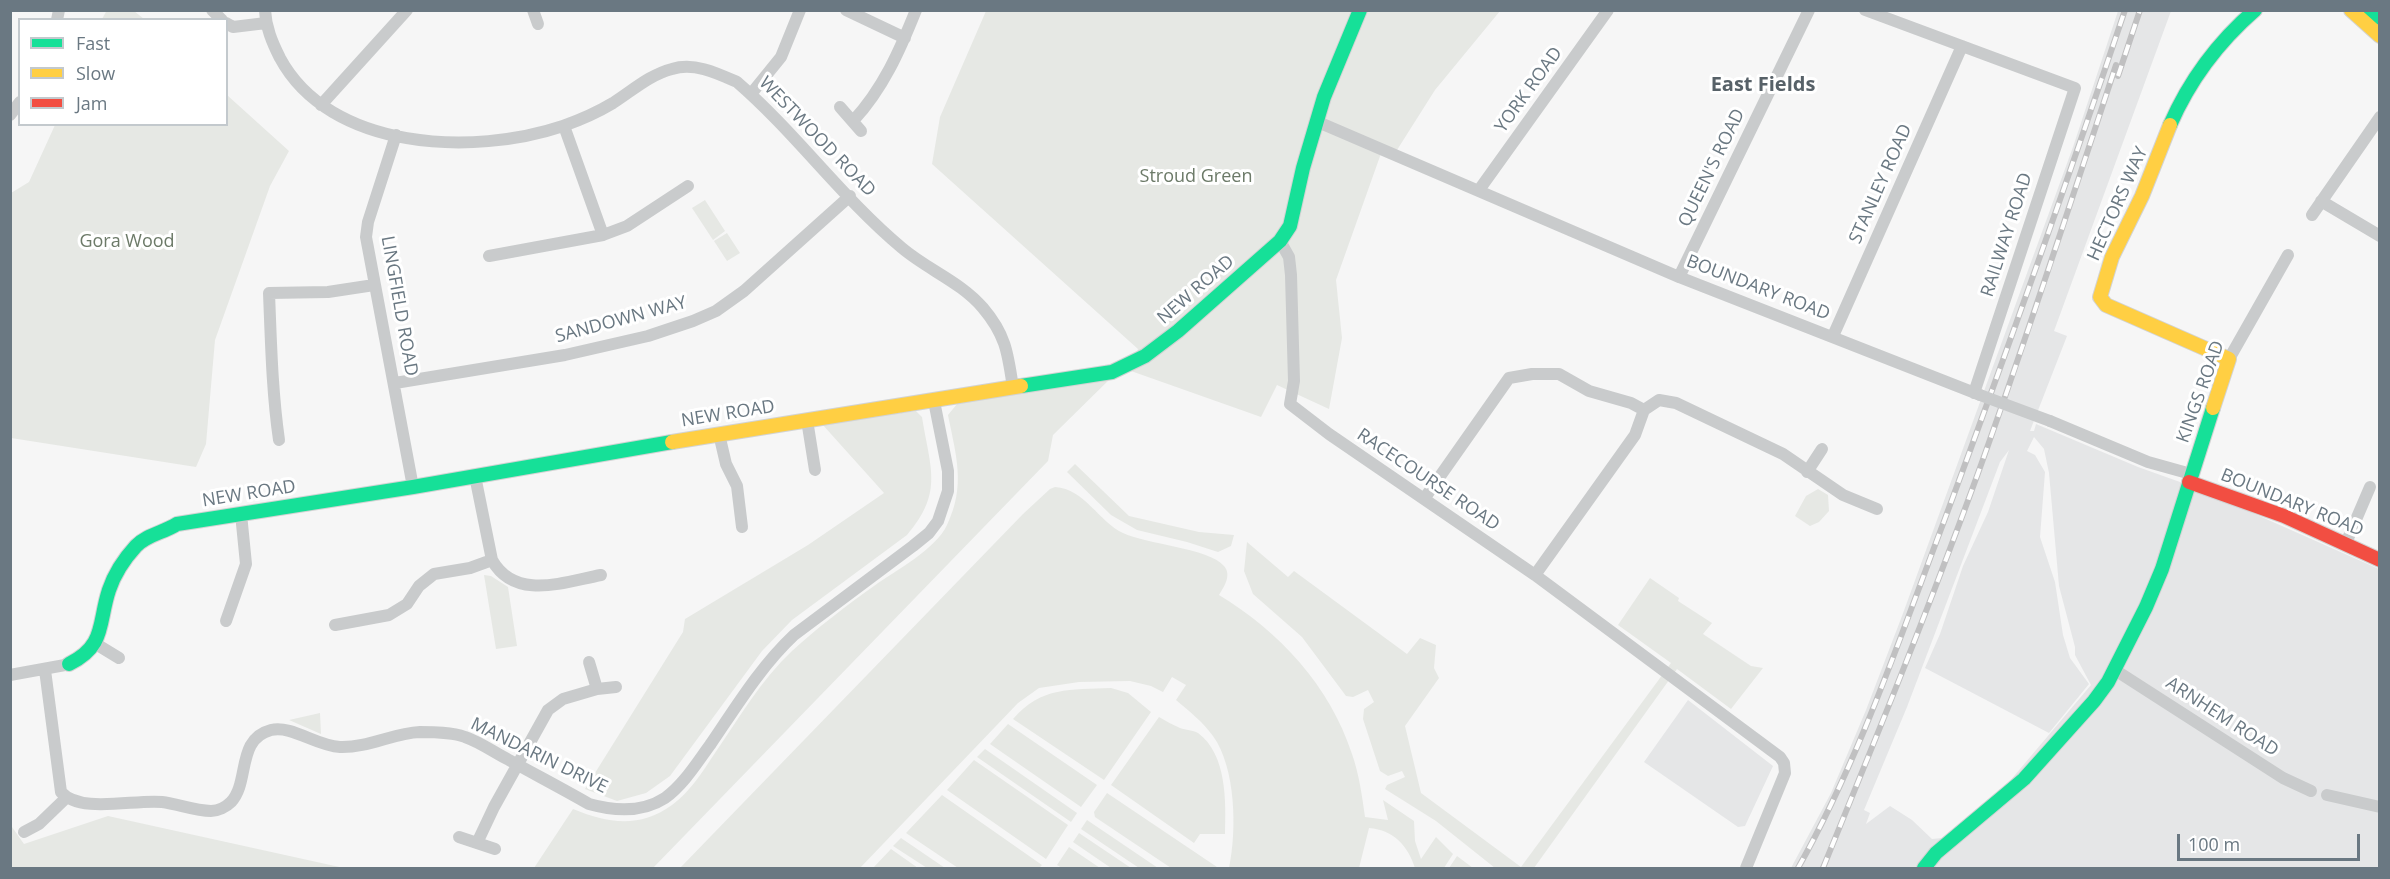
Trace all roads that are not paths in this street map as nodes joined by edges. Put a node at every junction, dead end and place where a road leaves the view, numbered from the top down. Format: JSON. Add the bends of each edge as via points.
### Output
{"nodes":[{"id":1,"x":407,"y":10,"type":"edge"},
{"id":2,"x":534,"y":10,"type":"edge"},
{"id":3,"x":800,"y":10,"type":"edge"},
{"id":4,"x":846,"y":10,"type":"edge"},
{"id":5,"x":916,"y":10,"type":"edge"},
{"id":6,"x":1360,"y":10,"type":"edge"},
{"id":7,"x":1608,"y":10,"type":"edge"},
{"id":8,"x":1809,"y":10,"type":"edge"},
{"id":9,"x":1866,"y":10,"type":"edge"},
{"id":10,"x":2255,"y":10,"type":"edge"},
{"id":11,"x":2351,"y":10,"type":"edge"},
{"id":12,"x":2370,"y":10,"type":"edge"},
{"id":13,"x":266,"y":17,"type":"edge"},
{"id":14,"x":2379,"y":18,"type":"edge"},
{"id":15,"x":228,"y":24,"type":"edge"},
{"id":16,"x":538,"y":24,"type":"dead end"},
{"id":17,"x":2379,"y":35,"type":"edge"},
{"id":18,"x":905,"y":38,"type":"junction"},
{"id":19,"x":1962,"y":46,"type":"junction"},
{"id":20,"x":751,"y":94,"type":"junction"},
{"id":21,"x":321,"y":105,"type":"junction"},
{"id":22,"x":840,"y":107,"type":"dead end"},
{"id":23,"x":2379,"y":117,"type":"edge"},
{"id":24,"x":1318,"y":122,"type":"junction"},
{"id":25,"x":564,"y":126,"type":"junction"},
{"id":26,"x":396,"y":135,"type":"junction"},
{"id":27,"x":688,"y":186,"type":"dead end"},
{"id":28,"x":1479,"y":190,"type":"junction"},
{"id":29,"x":850,"y":196,"type":"junction"},
{"id":30,"x":2321,"y":201,"type":"junction"},
{"id":31,"x":2312,"y":215,"type":"dead end"},
{"id":32,"x":603,"y":235,"type":"junction"},
{"id":33,"x":2379,"y":236,"type":"edge"},
{"id":34,"x":1280,"y":241,"type":"junction"},
{"id":35,"x":2288,"y":255,"type":"dead end"},
{"id":36,"x":489,"y":256,"type":"dead end"},
{"id":37,"x":1679,"y":277,"type":"junction"},
{"id":38,"x":374,"y":285,"type":"junction"},
{"id":39,"x":1833,"y":336,"type":"junction"},
{"id":40,"x":2229,"y":359,"type":"junction"},
{"id":41,"x":395,"y":383,"type":"junction"},
{"id":42,"x":1013,"y":388,"type":"junction"},
{"id":43,"x":1977,"y":394,"type":"junction"},
{"id":44,"x":934,"y":401,"type":"junction"},
{"id":45,"x":1644,"y":410,"type":"junction"},
{"id":46,"x":807,"y":420,"type":"junction"},
{"id":47,"x":719,"y":434,"type":"junction"},
{"id":48,"x":279,"y":440,"type":"dead end"},
{"id":49,"x":1822,"y":449,"type":"dead end"},
{"id":50,"x":815,"y":470,"type":"dead end"},
{"id":51,"x":1806,"y":472,"type":"junction"},
{"id":52,"x":475,"y":476,"type":"junction"},
{"id":53,"x":2190,"y":478,"type":"junction"},
{"id":54,"x":413,"y":487,"type":"junction"},
{"id":55,"x":2370,"y":487,"type":"dead end"},
{"id":56,"x":1424,"y":499,"type":"junction"},
{"id":57,"x":1877,"y":509,"type":"dead end"},
{"id":58,"x":242,"y":514,"type":"junction"},
{"id":59,"x":742,"y":528,"type":"dead end"},
{"id":60,"x":2346,"y":543,"type":"junction"},
{"id":61,"x":492,"y":560,"type":"junction"},
{"id":62,"x":2379,"y":560,"type":"edge"},
{"id":63,"x":601,"y":575,"type":"dead end"},
{"id":64,"x":1535,"y":575,"type":"junction"},
{"id":65,"x":226,"y":621,"type":"dead end"},
{"id":66,"x":335,"y":625,"type":"dead end"},
{"id":67,"x":96,"y":644,"type":"junction"},
{"id":68,"x":119,"y":658,"type":"dead end"},
{"id":69,"x":589,"y":662,"type":"dead end"},
{"id":70,"x":67,"y":664,"type":"joint"},
{"id":71,"x":45,"y":670,"type":"junction"},
{"id":72,"x":2115,"y":670,"type":"junction"},
{"id":73,"x":10,"y":675,"type":"edge"},
{"id":74,"x":616,"y":687,"type":"dead end"},
{"id":75,"x":597,"y":690,"type":"junction"},
{"id":76,"x":517,"y":765,"type":"junction"},
{"id":77,"x":2311,"y":791,"type":"dead end"},
{"id":78,"x":2327,"y":795,"type":"dead end"},
{"id":79,"x":66,"y":798,"type":"junction"},
{"id":80,"x":2379,"y":807,"type":"edge"},
{"id":81,"x":24,"y":831,"type":"dead end"},
{"id":82,"x":459,"y":837,"type":"dead end"},
{"id":83,"x":477,"y":843,"type":"junction"},
{"id":84,"x":495,"y":849,"type":"dead end"},
{"id":85,"x":1746,"y":868,"type":"edge"},
{"id":86,"x":1924,"y":868,"type":"edge"}],
"edges":[{"from":1,"to":21,"type":"street"},
{"from":2,"to":16,"type":"street"},
{"from":3,"to":20,"type":"street","via":[[781,57]]},
{"from":4,"to":18,"type":"street"},
{"from":5,"to":18,"type":"street"},
{"from":6,"to":24,"type":"street","via":[[1324,97]]},
{"from":7,"to":28,"type":"street","name":"YORK ROAD"},
{"from":8,"to":37,"type":"street","name":"QUEEN'S ROAD"},
{"from":9,"to":19,"type":"street"},
{"from":10,"to":40,"type":"street","name":"HECTORS WAY","via":[[2231,31],[2188,87],[2112,256],[2100,297],[2106,305]]},
{"from":11,"to":17,"type":"street"},
{"from":12,"to":14,"type":"street"},
{"from":13,"to":15,"type":"street","via":[[233,27]]},
{"from":13,"to":21,"type":"street","name":"WESTWOOD ROAD","via":[[275,48],[289,74]]},
{"from":18,"to":22,"type":"street","via":[[857,126]]},
{"from":19,"to":39,"type":"street","name":"STANLEY ROAD"},
{"from":19,"to":43,"type":"street","name":"RAILWAY ROAD","via":[[2075,88]]},
{"from":20,"to":25,"type":"street","name":"WESTWOOD ROAD","via":[[737,82],[712,71],[673,68]]},
{"from":20,"to":29,"type":"street","name":"WESTWOOD ROAD"},
{"from":21,"to":26,"type":"street","name":"WESTWOOD ROAD","via":[[354,124]]},
{"from":23,"to":30,"type":"street"},
{"from":24,"to":28,"type":"street","name":"BOUNDARY ROAD"},
{"from":24,"to":34,"type":"street","via":[[1290,226]]},
{"from":25,"to":26,"type":"street","name":"WESTWOOD ROAD","via":[[512,139],[477,141],[435,141]]},
{"from":25,"to":32,"type":"street"},
{"from":26,"to":38,"type":"street","name":"LINGFIELD ROAD","via":[[368,222],[366,237]]},
{"from":27,"to":32,"type":"street","via":[[627,226]]},
{"from":28,"to":37,"type":"street","name":"BOUNDARY ROAD"},
{"from":29,"to":41,"type":"street","name":"SANDOWN WAY","via":[[744,291],[716,311],[693,321],[648,336],[565,354]]},
{"from":29,"to":42,"type":"street","name":"WESTWOOD ROAD","via":[[902,249],[958,285],[984,309],[1008,349]]},
{"from":30,"to":31,"type":"street"},
{"from":30,"to":33,"type":"street"},
{"from":32,"to":36,"type":"street"},
{"from":34,"to":42,"type":"street","name":"NEW ROAD","via":[[1145,356],[1112,372]]},
{"from":34,"to":56,"type":"street","name":"RACECOURSE ROAD","via":[[1289,257],[1291,274],[1294,381],[1290,404]]},
{"from":35,"to":40,"type":"street","name":"KINGS ROAD"},
{"from":37,"to":39,"type":"street","name":"BOUNDARY ROAD"},
{"from":38,"to":41,"type":"street","name":"LINGFIELD ROAD"},
{"from":38,"to":48,"type":"street","via":[[328,292],[267,287]]},
{"from":39,"to":43,"type":"street","name":"BOUNDARY ROAD"},
{"from":40,"to":53,"type":"street","name":"KINGS ROAD"},
{"from":41,"to":54,"type":"street","name":"LINGFIELD ROAD"},
{"from":42,"to":44,"type":"street","name":"NEW ROAD"},
{"from":43,"to":53,"type":"street","name":"BOUNDARY ROAD","bridge":true},
{"from":44,"to":46,"type":"street","name":"NEW ROAD"},
{"from":44,"to":76,"type":"street","name":"MANDARIN DRIVE","via":[[948,471],[948,491],[938,521],[929,533],[775,653],[676,789],[654,804],[606,809],[589,804]]},
{"from":45,"to":51,"type":"street","via":[[1659,400],[1676,403],[1783,454]]},
{"from":45,"to":56,"type":"street","via":[[1589,391],[1559,374],[1509,378]]},
{"from":45,"to":64,"type":"street","via":[[1635,435]]},
{"from":46,"to":47,"type":"street","name":"NEW ROAD"},
{"from":46,"to":50,"type":"street"},
{"from":47,"to":52,"type":"street","name":"NEW ROAD"},
{"from":47,"to":59,"type":"street","via":[[726,464],[737,486]]},
{"from":49,"to":51,"type":"street"},
{"from":51,"to":57,"type":"street","via":[[1843,495]]},
{"from":52,"to":54,"type":"street","name":"NEW ROAD"},
{"from":52,"to":61,"type":"street"},
{"from":53,"to":60,"type":"street","name":"BOUNDARY ROAD"},
{"from":53,"to":72,"type":"street","name":"KINGS ROAD","via":[[2157,583]]},
{"from":54,"to":58,"type":"street","name":"NEW ROAD"},
{"from":55,"to":60,"type":"street"},
{"from":56,"to":64,"type":"street","name":"RACECOURSE ROAD"},
{"from":58,"to":65,"type":"street","via":[[246,564]]},
{"from":58,"to":67,"type":"street","name":"NEW ROAD","via":[[177,524],[143,541],[107,592]]},
{"from":60,"to":62,"type":"street","name":"BOUNDARY ROAD"},
{"from":61,"to":63,"type":"street","via":[[508,579],[531,586]]},
{"from":61,"to":66,"type":"street","via":[[434,574],[419,586],[407,604],[389,615]]},
{"from":64,"to":85,"type":"street","name":"RACECOURSE ROAD","via":[[1780,757],[1785,772]]},
{"from":67,"to":68,"type":"street"},
{"from":67,"to":70,"type":"street","via":[[86,655]]},
{"from":69,"to":75,"type":"street"},
{"from":70,"to":71,"type":"street"},
{"from":71,"to":73,"type":"street"},
{"from":71,"to":79,"type":"street","via":[[60,786]]},
{"from":72,"to":77,"type":"street","name":"ARNHEM ROAD","via":[[2283,778]]},
{"from":72,"to":86,"type":"street","name":"KINGS ROAD","via":[[2094,701],[2024,779],[1936,853]]},
{"from":74,"to":75,"type":"street"},
{"from":75,"to":76,"type":"street","via":[[554,704]]},
{"from":76,"to":79,"type":"street","name":"MANDARIN DRIVE","via":[[463,736],[417,732],[341,747],[277,729],[253,742],[238,791],[231,802],[214,812],[159,802],[80,802]]},
{"from":76,"to":83,"type":"street"},
{"from":78,"to":80,"type":"street"},
{"from":79,"to":81,"type":"street","via":[[39,824]]},
{"from":82,"to":83,"type":"street"},
{"from":83,"to":84,"type":"street"}]}
